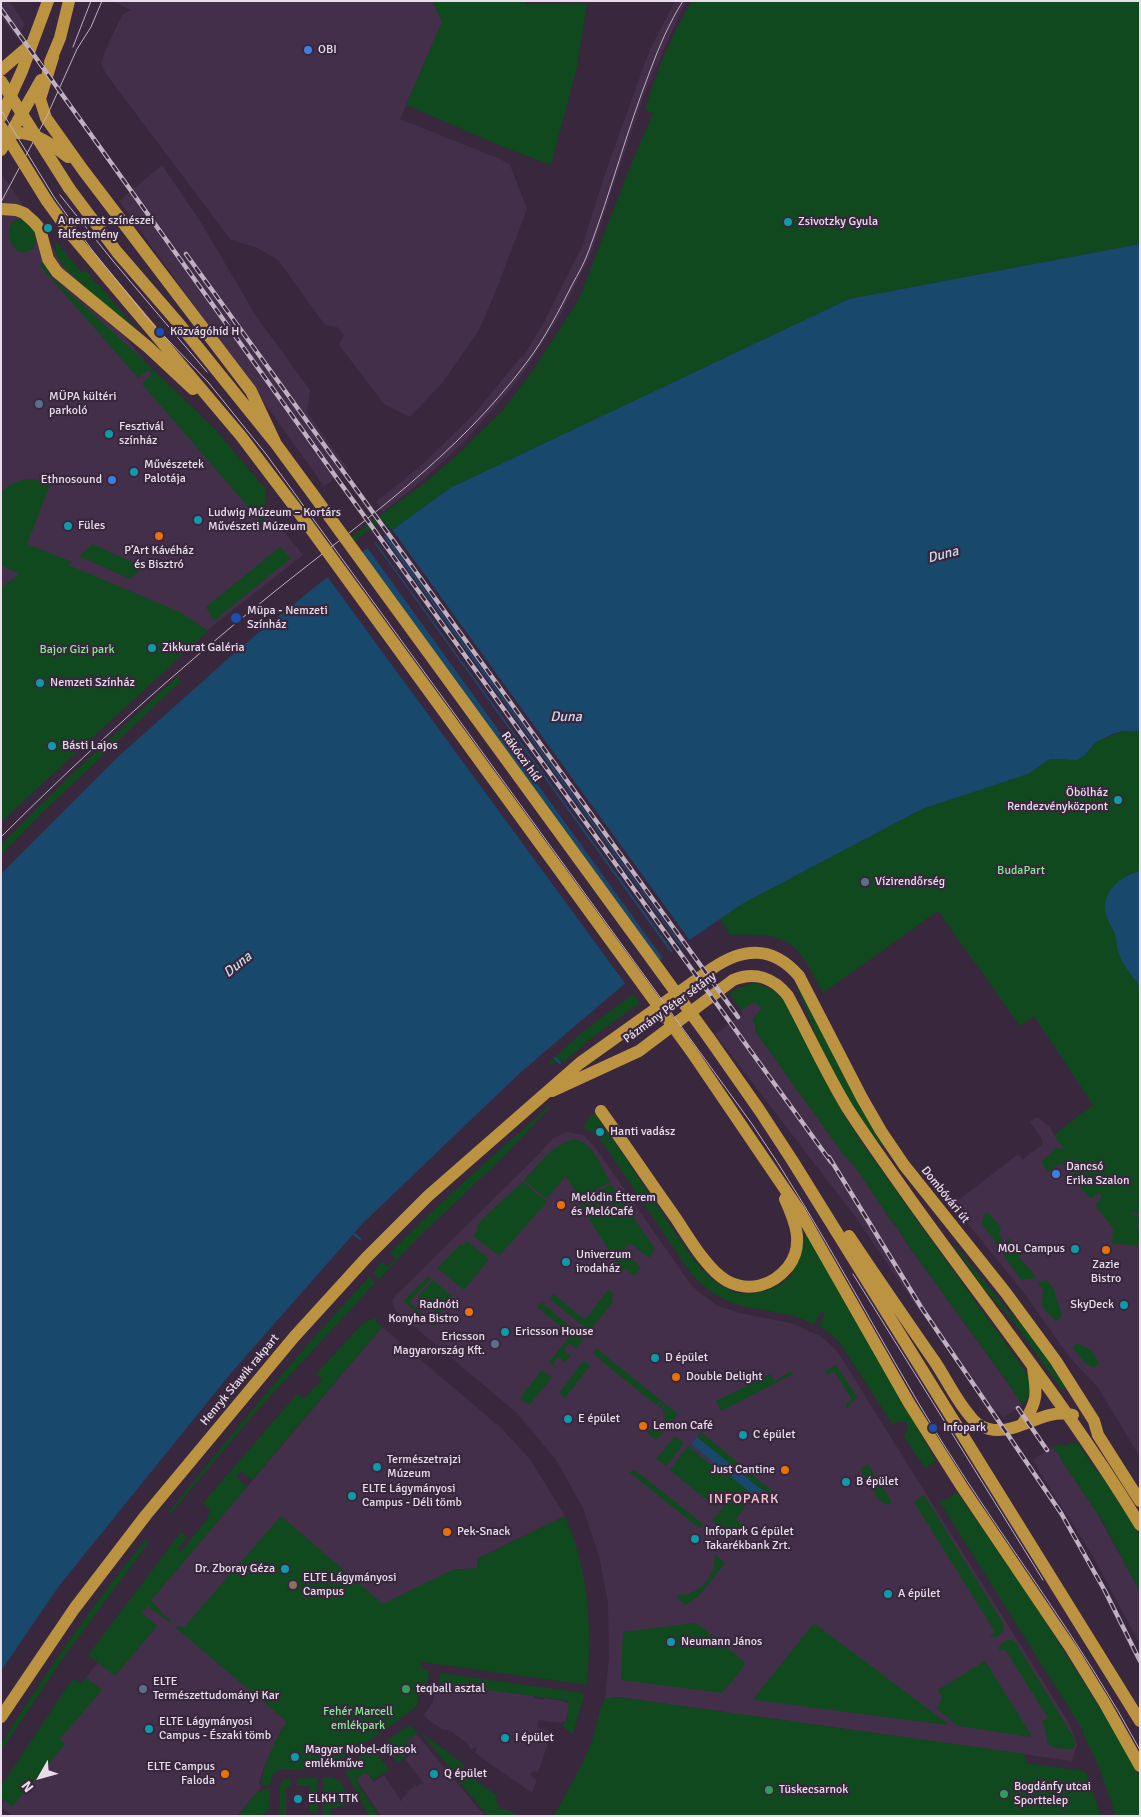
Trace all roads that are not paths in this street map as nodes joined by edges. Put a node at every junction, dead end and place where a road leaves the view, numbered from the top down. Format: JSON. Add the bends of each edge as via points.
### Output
{"nodes":[{"id":1,"x":48,"y":1,"type":"edge"},
{"id":2,"x":68,"y":1,"type":"edge"},
{"id":3,"x":32,"y":43,"type":"junction"},
{"id":4,"x":53,"y":57,"type":"junction"},
{"id":5,"x":1,"y":70,"type":"edge"},
{"id":6,"x":1,"y":81,"type":"edge"},
{"id":7,"x":1,"y":117,"type":"edge"},
{"id":8,"x":4,"y":132,"type":"edge"},
{"id":9,"x":1,"y":150,"type":"edge"},
{"id":10,"x":83,"y":170,"type":"junction"},
{"id":11,"x":1,"y":209,"type":"edge"},
{"id":12,"x":241,"y":436,"type":"junction"},
{"id":13,"x":276,"y":444,"type":"junction"},
{"id":14,"x":713,"y":968,"type":"joint"},
{"id":15,"x":648,"y":1015,"type":"joint"},
{"id":16,"x":590,"y":1075,"type":"joint"},
{"id":17,"x":541,"y":1097,"type":"junction"},
{"id":18,"x":601,"y":1111,"type":"dead end"},
{"id":19,"x":758,"y":1148,"type":"junction"},
{"id":20,"x":792,"y":1160,"type":"junction"},
{"id":21,"x":907,"y":1194,"type":"junction"},
{"id":22,"x":950,"y":1223,"type":"junction"},
{"id":23,"x":950,"y":1254,"type":"junction"},
{"id":24,"x":1033,"y":1366,"type":"junction"},
{"id":25,"x":1067,"y":1414,"type":"junction"},
{"id":26,"x":1023,"y":1423,"type":"junction"},
{"id":27,"x":1098,"y":1435,"type":"junction"},
{"id":28,"x":1140,"y":1501,"type":"edge"},
{"id":29,"x":1140,"y":1525,"type":"edge"},
{"id":30,"x":1,"y":1717,"type":"edge"},
{"id":31,"x":1140,"y":1721,"type":"edge"},
{"id":32,"x":1140,"y":1766,"type":"edge"}],
"edges":[{"from":1,"to":3,"type":"main road"},
{"from":2,"to":4,"type":"main road"},
{"from":3,"to":5,"type":"main road"},
{"from":3,"to":7,"type":"main road"},
{"from":4,"to":8,"type":"main road"},
{"from":4,"to":10,"type":"main road","via":[[40,99],[51,126]]},
{"from":6,"to":13,"type":"main road","bridge":true,"via":[[68,188]]},
{"from":8,"to":9,"type":"main road"},
{"from":8,"to":10,"type":"main road","via":[[43,138]]},
{"from":8,"to":12,"type":"main road","bridge":true,"via":[[72,237]]},
{"from":10,"to":13,"type":"main road","via":[[251,390]]},
{"from":11,"to":12,"type":"main road","via":[[16,210],[30,217],[40,229],[48,259],[58,272],[148,347]]},
{"from":12,"to":19,"type":"main road","bridge":true},
{"from":13,"to":20,"type":"main road","name":"Rákóczi híd","bridge":true,"via":[[709,1038]]},
{"from":14,"to":15,"type":"main road","name":"Pázmány Péter sétány"},
{"from":14,"to":22,"type":"main road","name":"Dombóvári út","via":[[749,953],[771,956],[790,966],[799,976],[881,1131]]},
{"from":15,"to":17,"type":"main road","name":"Henryk Sławik rakpart","via":[[583,1061]]},
{"from":16,"to":17,"type":"main road","name":"Henryk Sławik rakpart"},
{"from":16,"to":21,"type":"main road","name":"Pázmány Péter sétány","via":[[639,1051],[725,985],[740,978],[766,978],[781,987],[788,996],[848,1108]]},
{"from":17,"to":30,"type":"main road","name":"Henryk Sławik rakpart","via":[[410,1213],[294,1337],[113,1557]]},
{"from":18,"to":19,"type":"main road","via":[[707,1262],[727,1281],[745,1286],[761,1286],[781,1274],[791,1263],[798,1239],[793,1217]]},
{"from":19,"to":32,"type":"main road","via":[[818,1242],[944,1460],[1072,1650]]},
{"from":20,"to":26,"type":"main road","via":[[969,1416],[983,1427],[995,1430]]},
{"from":20,"to":31,"type":"main road"},
{"from":21,"to":22,"type":"main road"},
{"from":21,"to":23,"type":"main road"},
{"from":22,"to":23,"type":"main road","via":[[946,1234]]},
{"from":22,"to":27,"type":"main road","name":"Dombóvári út","via":[[1056,1361],[1094,1421]]},
{"from":23,"to":24,"type":"main road"},
{"from":24,"to":25,"type":"main road"},
{"from":24,"to":26,"type":"main road","via":[[1036,1400]]},
{"from":25,"to":26,"type":"main road","via":[[1050,1414]]},
{"from":25,"to":27,"type":"main road","via":[[1083,1420]]},
{"from":25,"to":29,"type":"main road"},
{"from":27,"to":28,"type":"main road","name":"Dombóvári út"}]}
